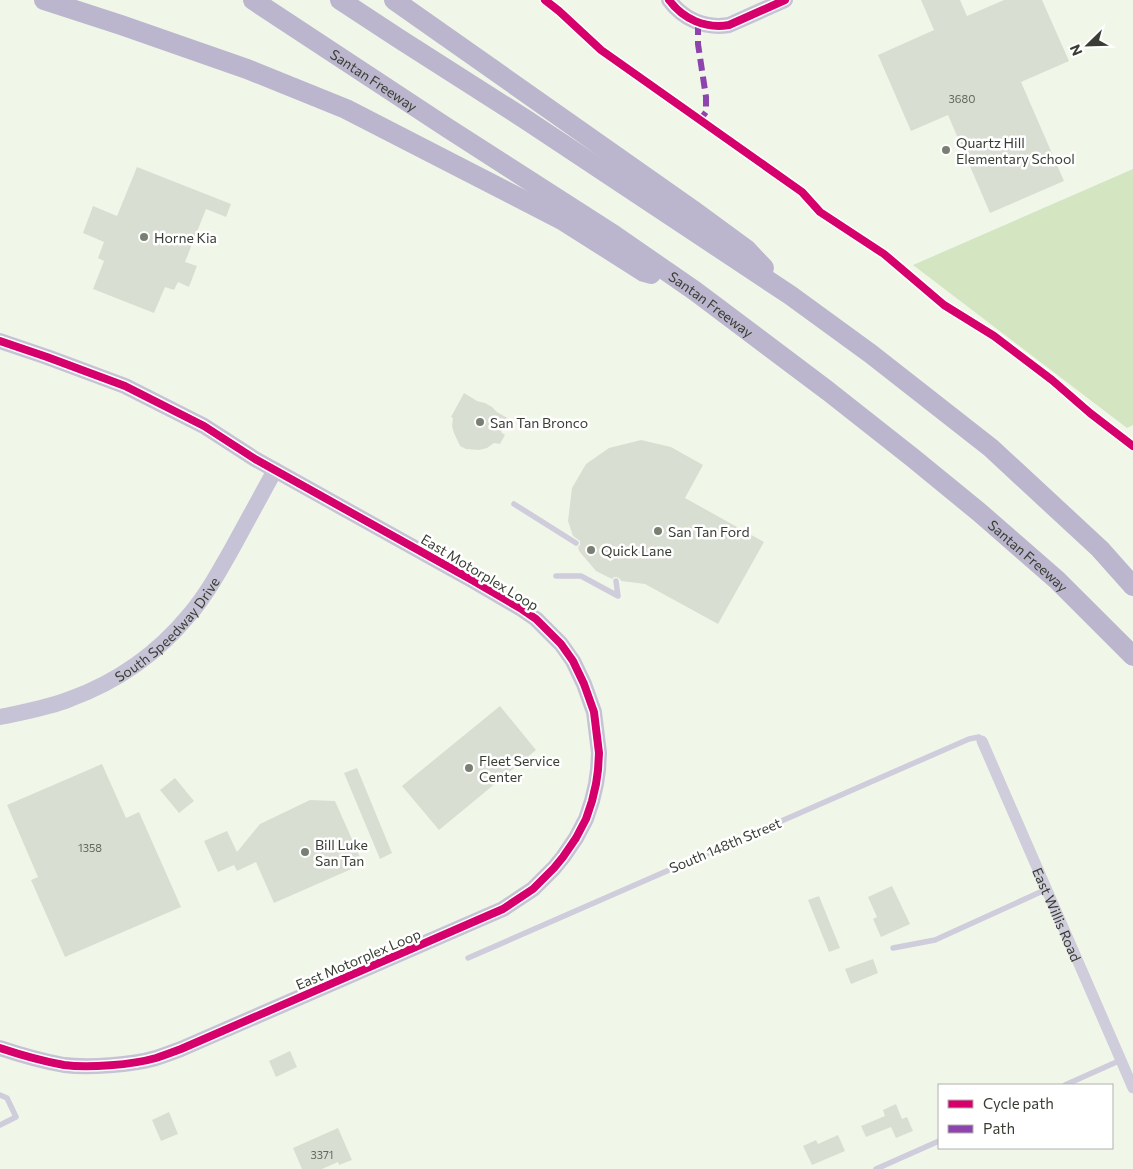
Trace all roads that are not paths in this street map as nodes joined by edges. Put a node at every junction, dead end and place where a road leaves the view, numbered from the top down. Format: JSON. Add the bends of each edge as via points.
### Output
{"nodes":[{"id":1,"x":44,"y":0,"type":"edge"},
{"id":2,"x":253,"y":0,"type":"edge"},
{"id":3,"x":340,"y":0,"type":"edge"},
{"id":4,"x":394,"y":0,"type":"edge"},
{"id":5,"x":669,"y":0,"type":"edge"},
{"id":6,"x":785,"y":0,"type":"edge"},
{"id":7,"x":695,"y":291,"type":"junction"},
{"id":8,"x":790,"y":295,"type":"junction"},
{"id":9,"x":0,"y":342,"type":"edge"},
{"id":10,"x":275,"y":470,"type":"junction"},
{"id":11,"x":514,"y":504,"type":"dead end"},
{"id":12,"x":576,"y":543,"type":"dead end"},
{"id":13,"x":556,"y":576,"type":"dead end"},
{"id":14,"x":616,"y":580,"type":"dead end"},
{"id":15,"x":1133,"y":586,"type":"edge"},
{"id":16,"x":1133,"y":656,"type":"edge"},
{"id":17,"x":0,"y":717,"type":"edge"},
{"id":18,"x":982,"y":741,"type":"joint"},
{"id":19,"x":1047,"y":889,"type":"junction"},
{"id":20,"x":893,"y":948,"type":"dead end"},
{"id":21,"x":468,"y":958,"type":"dead end"},
{"id":22,"x":0,"y":1048,"type":"edge"},
{"id":23,"x":1121,"y":1060,"type":"junction"},
{"id":24,"x":1068,"y":1084,"type":"edge"},
{"id":25,"x":1133,"y":1088,"type":"edge"},
{"id":26,"x":0,"y":1095,"type":"edge"},
{"id":27,"x":0,"y":1125,"type":"edge"},
{"id":28,"x":938,"y":1141,"type":"edge"},
{"id":29,"x":876,"y":1169,"type":"edge"}],
"edges":[{"from":1,"to":7,"type":"highway","via":[[247,69],[346,109],[562,220],[644,272]]},
{"from":2,"to":7,"type":"highway","name":"Santan Freeway"},
{"from":3,"to":8,"type":"highway"},
{"from":4,"to":8,"type":"highway","via":[[746,249]]},
{"from":5,"to":6,"type":"street","via":[[682,14],[698,23],[719,26],[729,25]]},
{"from":7,"to":16,"type":"highway","name":"Santan Freeway","via":[[828,391],[979,512],[1057,580]]},
{"from":8,"to":15,"type":"highway","via":[[991,448],[1100,549]]},
{"from":9,"to":10,"type":"street","name":"East Motorplex Loop","via":[[125,386],[204,426]]},
{"from":10,"to":17,"type":"street","name":"South Speedway Drive","via":[[207,591],[156,649],[125,672],[87,692]]},
{"from":10,"to":22,"type":"street","name":"East Motorplex Loop","via":[[512,604],[536,619],[561,644],[584,684],[594,712],[600,753],[586,820],[554,868],[533,889],[503,909],[181,1049],[154,1058],[96,1066],[38,1060]]},
{"from":11,"to":12,"type":"lane"},
{"from":13,"to":14,"type":"lane","via":[[582,576],[618,596]]},
{"from":18,"to":19,"type":"street","name":"East Willis Road"},
{"from":18,"to":21,"type":"lane","name":"South 148th Street","via":[[979,738],[969,739]]},
{"from":19,"to":20,"type":"lane","via":[[934,940]]},
{"from":19,"to":23,"type":"street","name":"East Willis Road"},
{"from":23,"to":24,"type":"lane"},
{"from":23,"to":25,"type":"street","name":"East Willis Road"},
{"from":26,"to":27,"type":"lane","via":[[7,1098],[16,1118]]},
{"from":28,"to":29,"type":"lane"}]}
